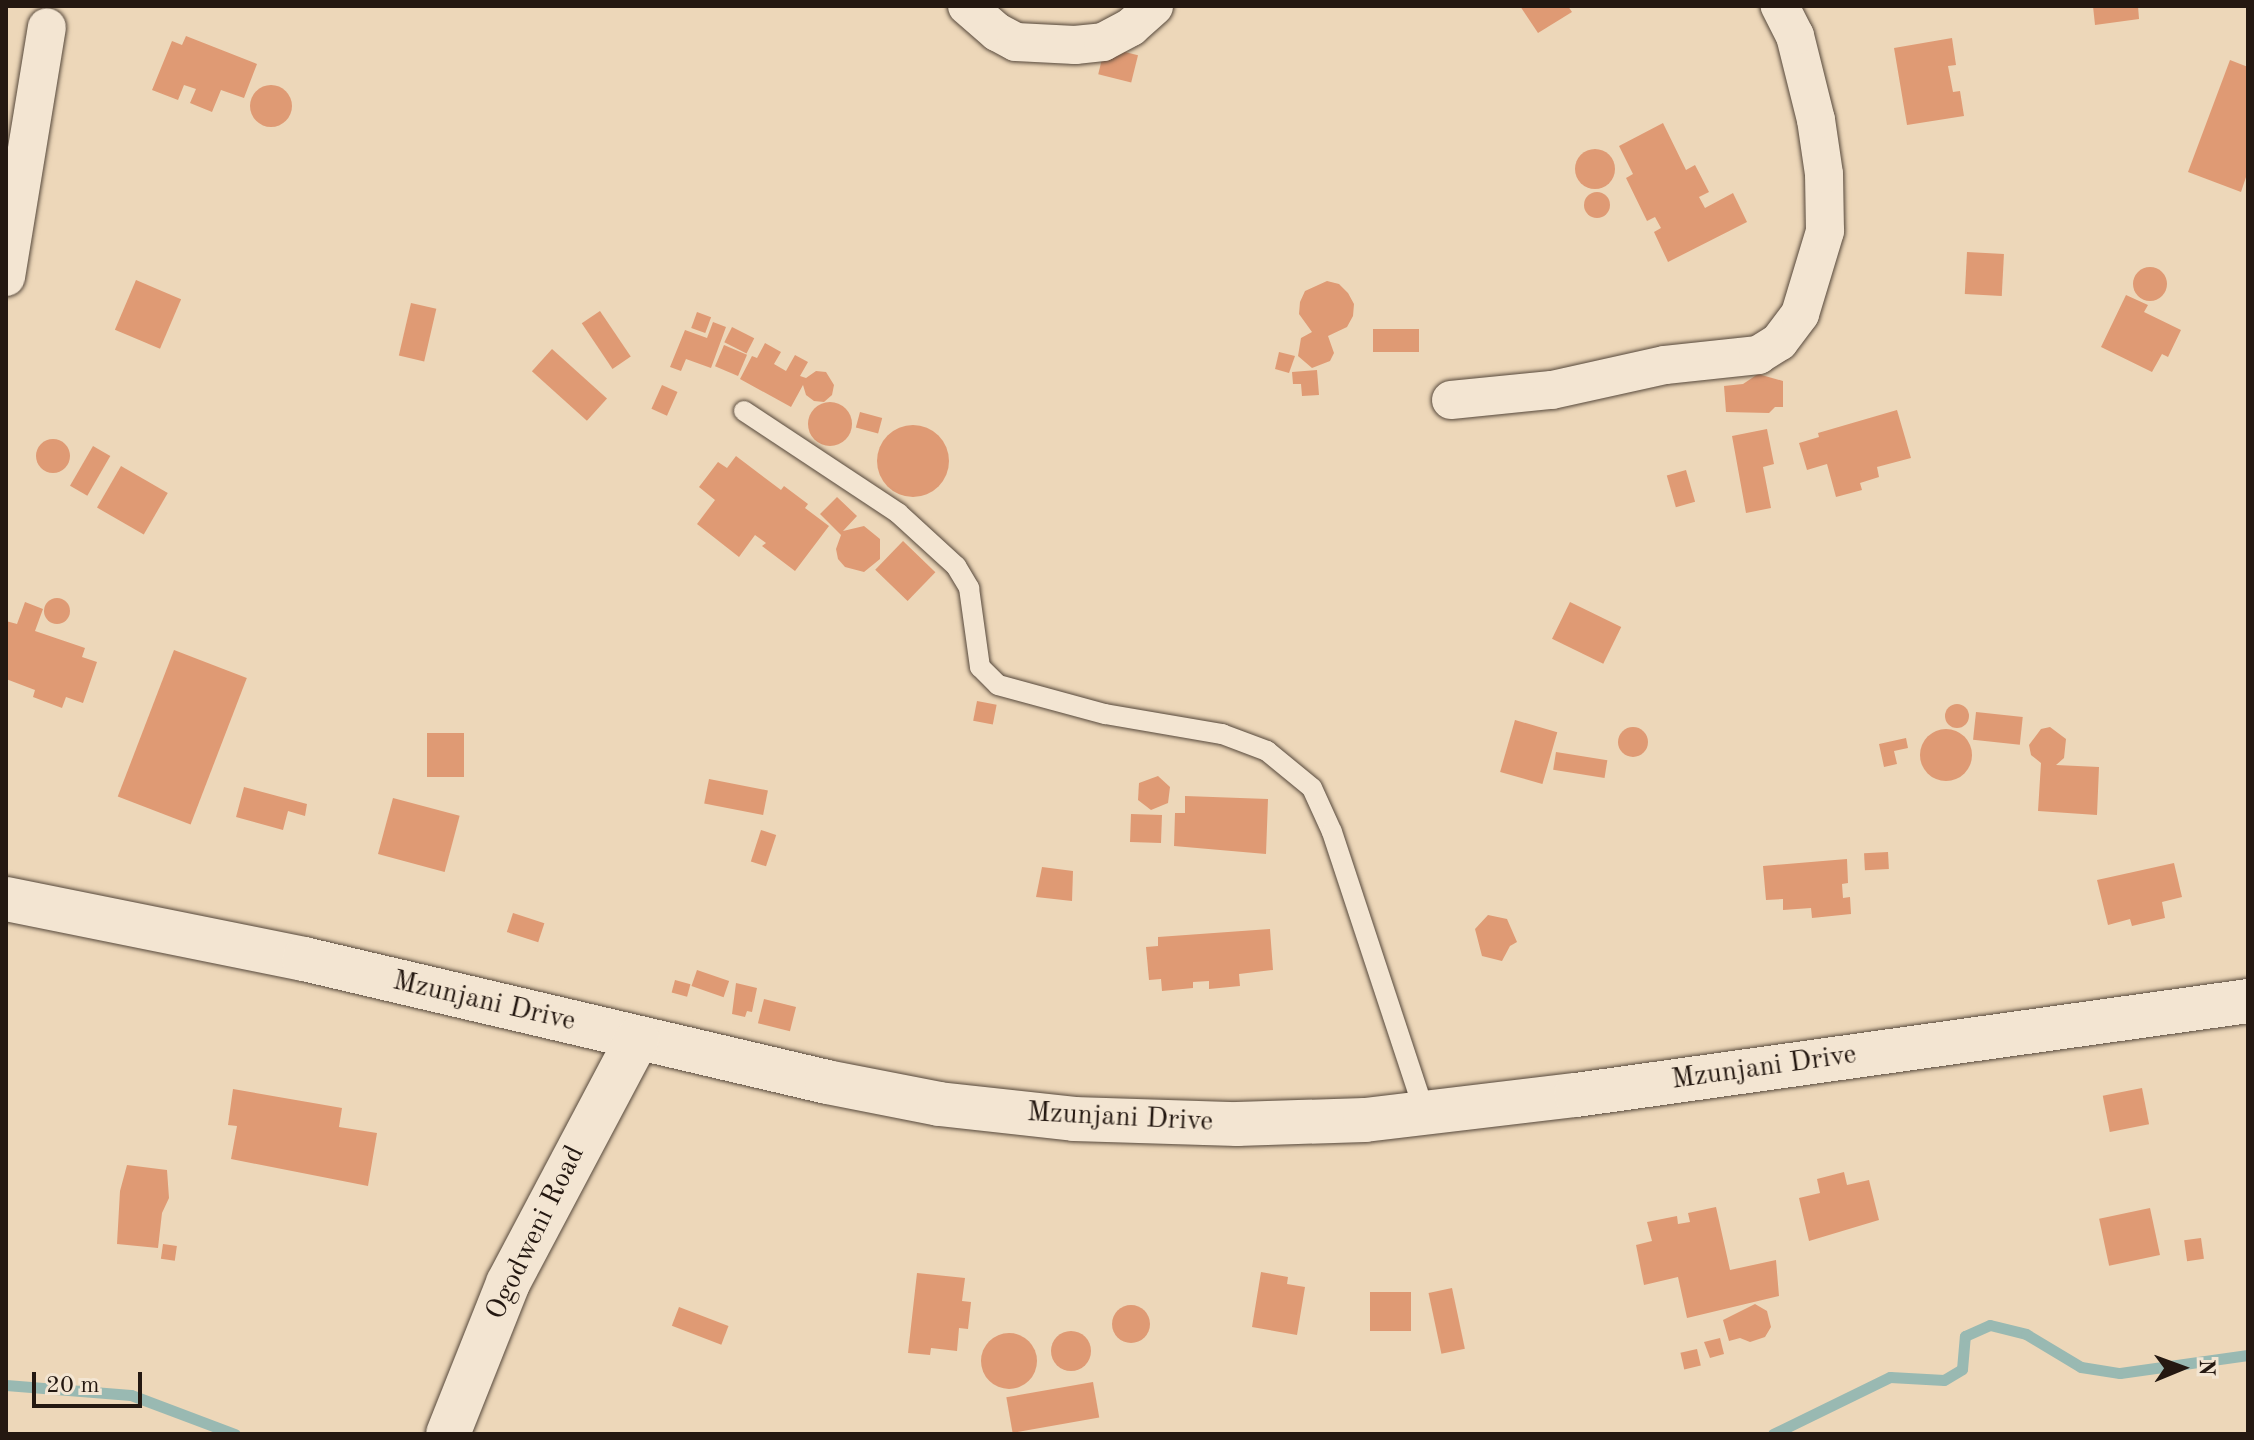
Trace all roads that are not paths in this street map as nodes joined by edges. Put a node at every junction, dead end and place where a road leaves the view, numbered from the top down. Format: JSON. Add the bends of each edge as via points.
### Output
{"nodes":[{"id":1,"x":967,"y":6,"type":"edge"},
{"id":2,"x":1154,"y":6,"type":"edge"},
{"id":3,"x":1780,"y":6,"type":"edge"},
{"id":4,"x":47,"y":27,"type":"dead end"},
{"id":5,"x":6,"y":277,"type":"edge"},
{"id":6,"x":1451,"y":400,"type":"dead end"},
{"id":7,"x":744,"y":411,"type":"dead end"},
{"id":8,"x":6,"y":899,"type":"edge"},
{"id":9,"x":2248,"y":1001,"type":"edge"},
{"id":10,"x":637,"y":1039,"type":"junction"},
{"id":11,"x":1425,"y":1113,"type":"junction"},
{"id":12,"x":452,"y":1424,"type":"edge"}],
"edges":[{"from":1,"to":2,"type":"street","via":[[1016,42],[1075,45],[1103,42]]},
{"from":3,"to":6,"type":"street","via":[[1795,36],[1816,120],[1825,231],[1800,314],[1779,342],[1758,355],[1665,365],[1552,390]]},
{"from":4,"to":5,"type":"street"},
{"from":7,"to":11,"type":"lane","via":[[898,513],[956,566],[969,588],[980,667],[998,685],[1105,714],[1222,734],[1267,751],[1312,788],[1332,832]]},
{"from":8,"to":10,"type":"main road","name":"Mzunjani Drive","via":[[304,959]]},
{"from":9,"to":11,"type":"main road","name":"Mzunjani Drive"},
{"from":10,"to":11,"type":"main road","name":"Mzunjani Drive","via":[[939,1104],[1074,1119],[1237,1124]]},
{"from":10,"to":12,"type":"main road","name":"Ogodweni Road","via":[[508,1283]]}]}
